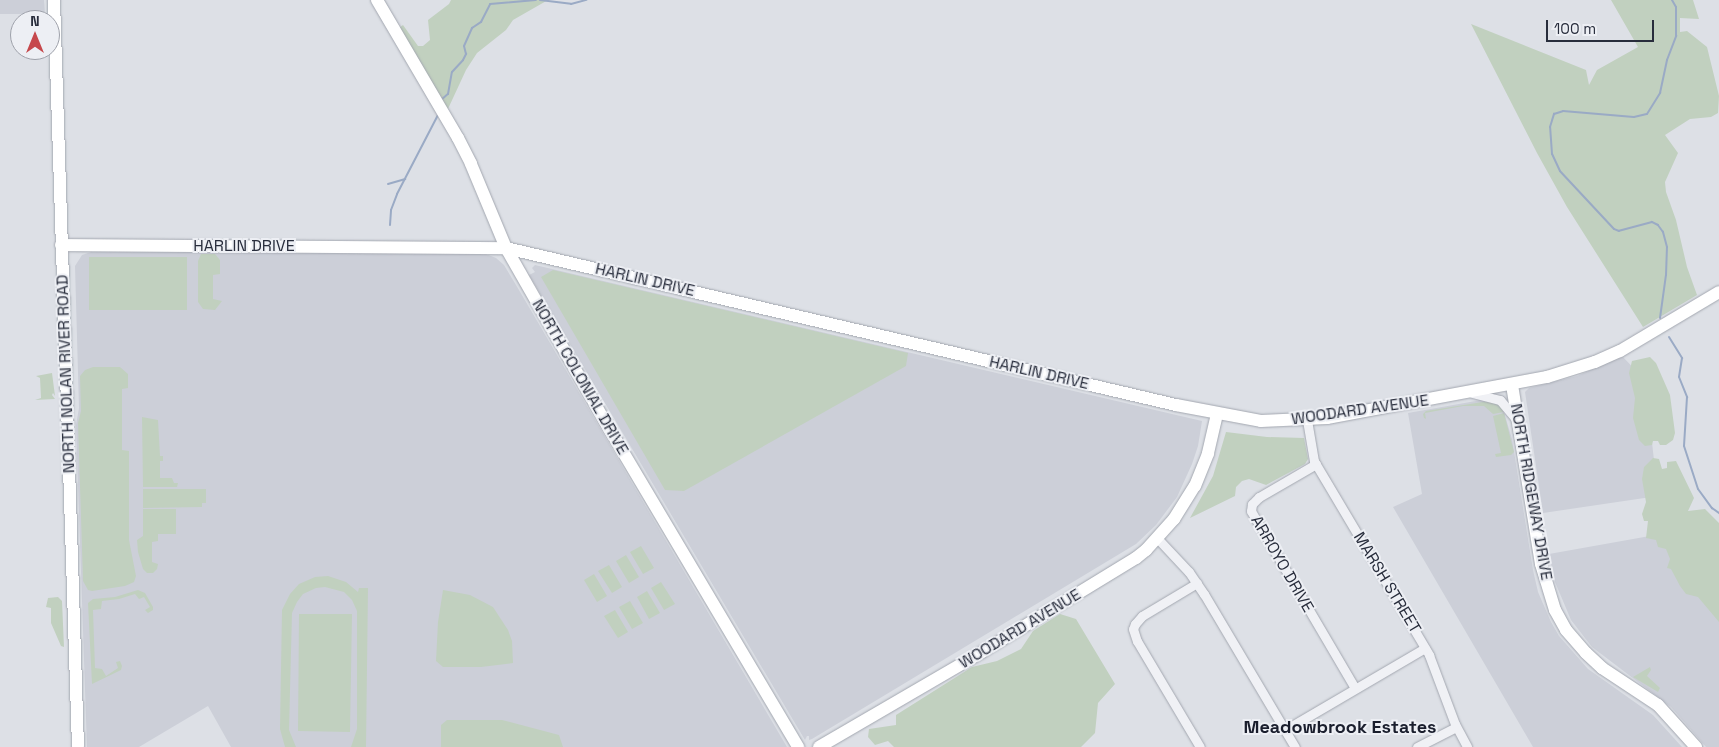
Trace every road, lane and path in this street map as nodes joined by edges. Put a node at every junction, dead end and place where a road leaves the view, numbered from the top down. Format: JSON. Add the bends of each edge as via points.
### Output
{"nodes":[{"id":1,"x":54,"y":0,"type":"edge"},
{"id":2,"x":378,"y":0,"type":"edge"},
{"id":3,"x":61,"y":245,"type":"junction"},
{"id":4,"x":506,"y":248,"type":"junction"},
{"id":5,"x":1719,"y":292,"type":"edge"},
{"id":6,"x":1512,"y":385,"type":"junction"},
{"id":7,"x":1471,"y":393,"type":"junction"},
{"id":8,"x":1217,"y":414,"type":"junction"},
{"id":9,"x":1308,"y":420,"type":"junction"},
{"id":10,"x":1520,"y":425,"type":"junction"},
{"id":11,"x":1316,"y":464,"type":"junction"},
{"id":12,"x":1158,"y":539,"type":"junction"},
{"id":13,"x":1197,"y":583,"type":"junction"},
{"id":14,"x":1425,"y":648,"type":"junction"},
{"id":15,"x":1355,"y":688,"type":"junction"},
{"id":16,"x":1456,"y":727,"type":"junction"},
{"id":17,"x":1285,"y":730,"type":"junction"},
{"id":18,"x":78,"y":747,"type":"edge"},
{"id":19,"x":798,"y":747,"type":"edge"},
{"id":20,"x":820,"y":747,"type":"edge"},
{"id":21,"x":1200,"y":747,"type":"edge"},
{"id":22,"x":1294,"y":747,"type":"edge"},
{"id":23,"x":1417,"y":747,"type":"edge"},
{"id":24,"x":1467,"y":747,"type":"edge"},
{"id":25,"x":1696,"y":747,"type":"edge"}],
"edges":[{"from":1,"to":3,"type":"street","name":"NORTH NOLAN RIVER ROAD"},
{"from":2,"to":4,"type":"street","name":"NORTH COLONIAL DRIVE","via":[[458,138]]},
{"from":3,"to":4,"type":"street","name":"HARLIN DRIVE"},
{"from":3,"to":18,"type":"street","name":"NORTH NOLAN RIVER ROAD"},
{"from":4,"to":8,"type":"street","name":"HARLIN DRIVE"},
{"from":4,"to":19,"type":"street","name":"NORTH COLONIAL DRIVE"},
{"from":5,"to":6,"type":"street","name":"WOODARD AVENUE","via":[[1650,334],[1595,362]]},
{"from":6,"to":7,"type":"street","name":"WOODARD AVENUE"},
{"from":6,"to":10,"type":"street","name":"NORTH RIDGEWAY DRIVE"},
{"from":7,"to":9,"type":"street","name":"WOODARD AVENUE"},
{"from":7,"to":10,"type":"street","via":[[1500,400]]},
{"from":8,"to":9,"type":"street","name":"WOODARD AVENUE","via":[[1261,421]]},
{"from":8,"to":12,"type":"street","name":"WOODARD AVENUE","via":[[1196,486]]},
{"from":9,"to":11,"type":"street","name":"MARSH STREET"},
{"from":10,"to":25,"type":"street","name":"NORTH RIDGEWAY DRIVE","via":[[1541,564],[1561,621],[1589,656],[1658,705]]},
{"from":11,"to":14,"type":"street","name":"MARSH STREET"},
{"from":11,"to":15,"type":"street","name":"ARROYO DRIVE","via":[[1259,497],[1252,504],[1251,511]]},
{"from":12,"to":13,"type":"street"},
{"from":12,"to":20,"type":"street","name":"WOODARD AVENUE","via":[[1122,567]]},
{"from":13,"to":17,"type":"street"},
{"from":13,"to":21,"type":"street","via":[[1142,616],[1133,629]]},
{"from":14,"to":15,"type":"street"},
{"from":14,"to":16,"type":"street","name":"MARSH STREET"},
{"from":15,"to":17,"type":"street"},
{"from":16,"to":23,"type":"street"},
{"from":16,"to":24,"type":"street","name":"MARSH STREET"},
{"from":17,"to":22,"type":"street"}]}
